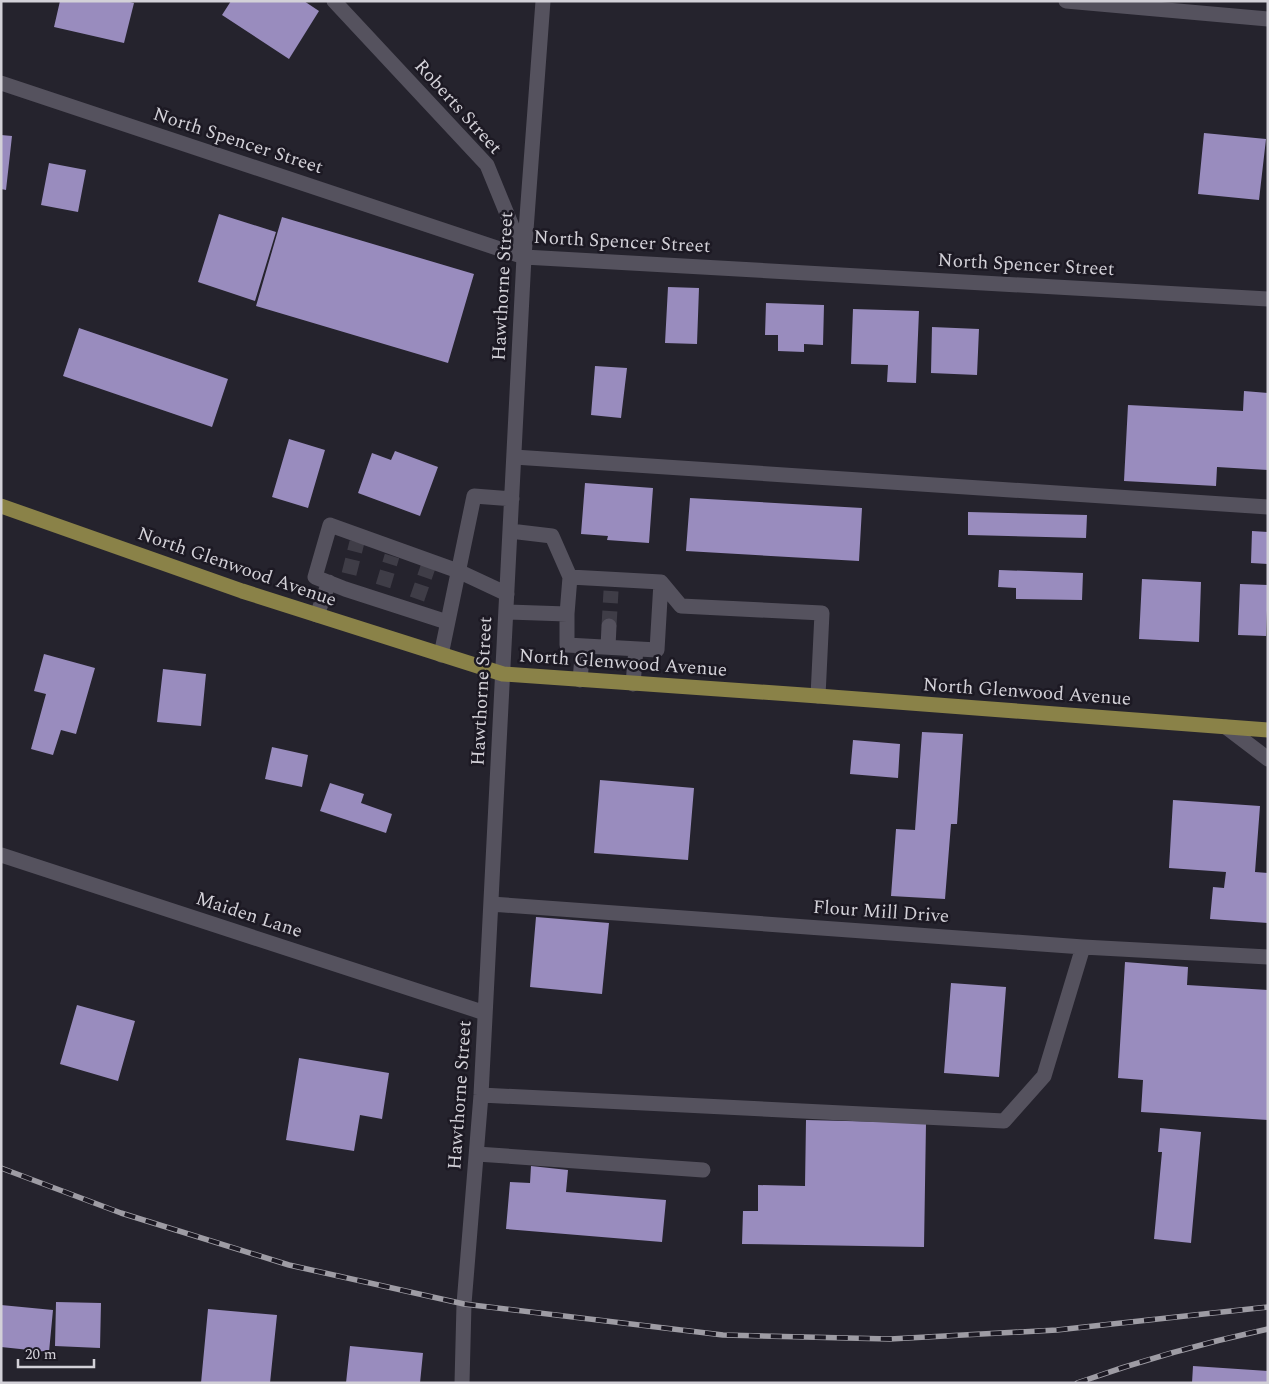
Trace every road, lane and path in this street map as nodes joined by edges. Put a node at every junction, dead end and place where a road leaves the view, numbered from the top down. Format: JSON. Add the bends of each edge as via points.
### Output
{"nodes":[{"id":1,"x":334,"y":1,"type":"edge"},
{"id":2,"x":543,"y":1,"type":"edge"},
{"id":3,"x":1066,"y":1,"type":"edge"},
{"id":4,"x":1268,"y":19,"type":"edge"},
{"id":5,"x":1,"y":83,"type":"edge"},
{"id":6,"x":524,"y":257,"type":"junction"},
{"id":7,"x":1268,"y":298,"type":"edge"},
{"id":8,"x":514,"y":457,"type":"junction"},
{"id":9,"x":512,"y":499,"type":"junction"},
{"id":10,"x":1,"y":506,"type":"edge"},
{"id":11,"x":1268,"y":507,"type":"edge"},
{"id":12,"x":510,"y":531,"type":"junction"},
{"id":13,"x":458,"y":571,"type":"junction"},
{"id":14,"x":570,"y":576,"type":"junction"},
{"id":15,"x":329,"y":582,"type":"junction"},
{"id":16,"x":661,"y":582,"type":"junction"},
{"id":17,"x":507,"y":594,"type":"junction"},
{"id":18,"x":506,"y":612,"type":"junction"},
{"id":19,"x":567,"y":614,"type":"junction"},
{"id":20,"x":317,"y":615,"type":"junction"},
{"id":21,"x":447,"y":622,"type":"junction"},
{"id":22,"x":609,"y":626,"type":"tunnel mouth"},
{"id":23,"x":583,"y":646,"type":"junction"},
{"id":24,"x":608,"y":647,"type":"junction"},
{"id":25,"x":636,"y":649,"type":"junction"},
{"id":26,"x":441,"y":655,"type":"junction"},
{"id":27,"x":503,"y":674,"type":"junction"},
{"id":28,"x":580,"y":680,"type":"junction"},
{"id":29,"x":633,"y":684,"type":"junction"},
{"id":30,"x":818,"y":696,"type":"junction"},
{"id":31,"x":1226,"y":727,"type":"junction"},
{"id":32,"x":1268,"y":730,"type":"edge"},
{"id":33,"x":1268,"y":759,"type":"edge"},
{"id":34,"x":1,"y":855,"type":"edge"},
{"id":35,"x":491,"y":904,"type":"junction"},
{"id":36,"x":1083,"y":948,"type":"junction"},
{"id":37,"x":1268,"y":957,"type":"edge"},
{"id":38,"x":485,"y":1013,"type":"junction"},
{"id":39,"x":481,"y":1094,"type":"junction"},
{"id":40,"x":477,"y":1154,"type":"junction"},
{"id":41,"x":703,"y":1170,"type":"dead end"},
{"id":42,"x":462,"y":1383,"type":"edge"}],
"edges":[{"from":1,"to":6,"type":"street","name":"Roberts Street","via":[[486,165]]},
{"from":2,"to":6,"type":"street","name":"Hawthorne Street"},
{"from":3,"to":4,"type":"street"},
{"from":5,"to":6,"type":"street","name":"North Spencer Street"},
{"from":6,"to":7,"type":"street","name":"North Spencer Street"},
{"from":6,"to":8,"type":"street","name":"Hawthorne Street"},
{"from":8,"to":9,"type":"street","name":"Hawthorne Street"},
{"from":8,"to":11,"type":"street"},
{"from":9,"to":12,"type":"street","name":"Hawthorne Street"},
{"from":9,"to":13,"type":"street","via":[[474,496]]},
{"from":10,"to":20,"type":"main road","name":"North Glenwood Avenue"},
{"from":12,"to":14,"type":"street","via":[[552,536]]},
{"from":12,"to":17,"type":"street","name":"Hawthorne Street"},
{"from":13,"to":15,"type":"street","via":[[393,552],[330,525],[315,577]]},
{"from":13,"to":17,"type":"street"},
{"from":13,"to":21,"type":"street"},
{"from":14,"to":16,"type":"street","via":[[612,585]]},
{"from":14,"to":19,"type":"street"},
{"from":15,"to":20,"type":"street"},
{"from":15,"to":21,"type":"street","via":[[347,582],[380,593],[415,605]]},
{"from":16,"to":25,"type":"street","via":[[657,650]]},
{"from":16,"to":30,"type":"street","via":[[681,606],[822,614]]},
{"from":17,"to":18,"type":"street","name":"Hawthorne Street"},
{"from":18,"to":19,"type":"street"},
{"from":18,"to":27,"type":"street","name":"Hawthorne Street"},
{"from":19,"to":23,"type":"street","via":[[567,645]]},
{"from":20,"to":26,"type":"main road","name":"North Glenwood Avenue"},
{"from":21,"to":26,"type":"street"},
{"from":22,"to":24,"type":"street"},
{"from":23,"to":24,"type":"street"},
{"from":23,"to":28,"type":"street"},
{"from":24,"to":25,"type":"street"},
{"from":25,"to":29,"type":"street"},
{"from":26,"to":27,"type":"main road","name":"North Glenwood Avenue"},
{"from":27,"to":28,"type":"main road","name":"North Glenwood Avenue"},
{"from":27,"to":35,"type":"street","name":"Hawthorne Street"},
{"from":28,"to":29,"type":"main road","name":"North Glenwood Avenue"},
{"from":29,"to":30,"type":"main road","name":"North Glenwood Avenue"},
{"from":30,"to":31,"type":"main road","name":"North Glenwood Avenue"},
{"from":31,"to":32,"type":"main road","name":"North Glenwood Avenue"},
{"from":31,"to":33,"type":"street"},
{"from":34,"to":38,"type":"street","name":"Maiden Lane"},
{"from":35,"to":36,"type":"street","name":"Flour Mill Drive"},
{"from":35,"to":38,"type":"street","name":"Hawthorne Street"},
{"from":36,"to":37,"type":"street","name":"Flour Mill Drive"},
{"from":36,"to":39,"type":"street","via":[[1044,1076],[1004,1121]]},
{"from":38,"to":39,"type":"street","name":"Hawthorne Street"},
{"from":39,"to":40,"type":"street","name":"Hawthorne Street"},
{"from":40,"to":41,"type":"street"},
{"from":40,"to":42,"type":"street","name":"Hawthorne Street","via":[[464,1304]]}]}
